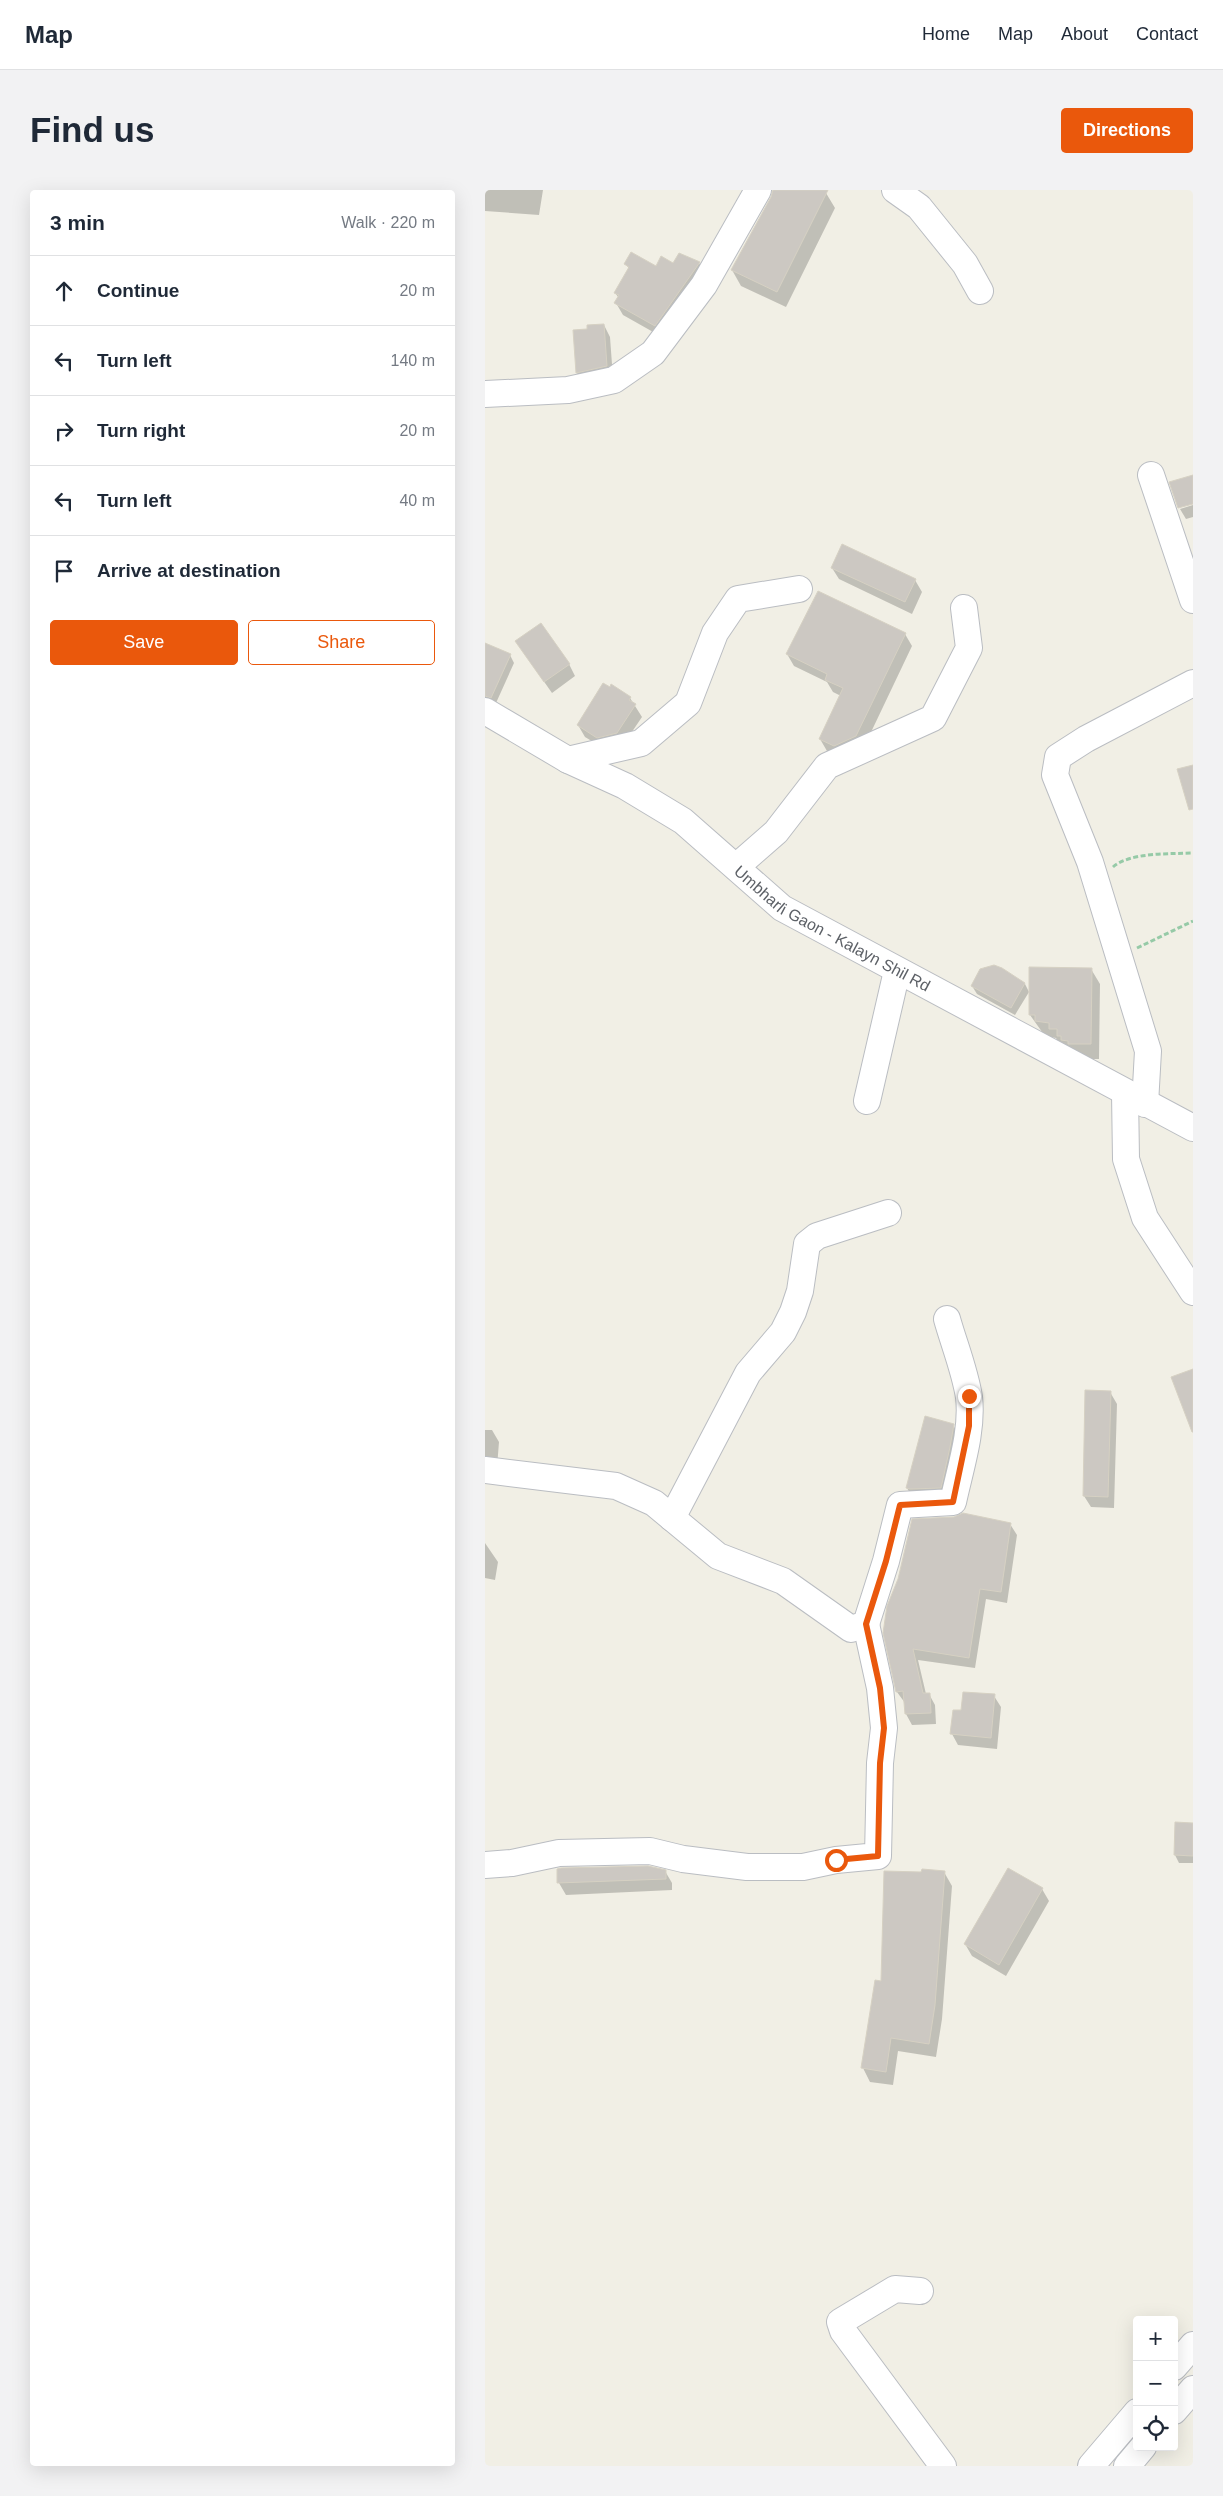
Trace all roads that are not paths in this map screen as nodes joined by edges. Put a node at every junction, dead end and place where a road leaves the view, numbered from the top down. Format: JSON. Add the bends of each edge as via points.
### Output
{"nodes":[{"id":1,"x":758,"y":190,"type":"edge"},
{"id":2,"x":895,"y":190,"type":"edge"},
{"id":3,"x":980,"y":291,"type":"dead end"},
{"id":4,"x":485,"y":394,"type":"edge"},
{"id":5,"x":1151,"y":475,"type":"dead end"},
{"id":6,"x":799,"y":589,"type":"dead end"},
{"id":7,"x":1193,"y":600,"type":"edge"},
{"id":8,"x":964,"y":608,"type":"dead end"},
{"id":9,"x":1193,"y":683,"type":"edge"},
{"id":10,"x":485,"y":711,"type":"edge"},
{"id":11,"x":568,"y":760,"type":"junction"},
{"id":12,"x":736,"y":867,"type":"junction"},
{"id":13,"x":897,"y":971,"type":"junction"},
{"id":14,"x":1135,"y":1098,"type":"junction"},
{"id":15,"x":867,"y":1101,"type":"dead end"},
{"id":16,"x":1191,"y":1125,"type":"edge"},
{"id":17,"x":888,"y":1213,"type":"dead end"},
{"id":18,"x":1193,"y":1292,"type":"edge"},
{"id":19,"x":947,"y":1319,"type":"dead end"},
{"id":20,"x":485,"y":1470,"type":"edge"},
{"id":21,"x":672,"y":1518,"type":"junction"},
{"id":22,"x":866,"y":1624,"type":"junction"},
{"id":23,"x":485,"y":1865,"type":"edge"},
{"id":24,"x":920,"y":2291,"type":"dead end"},
{"id":25,"x":1193,"y":2345,"type":"edge"},
{"id":26,"x":1178,"y":2362,"type":"edge"},
{"id":27,"x":1193,"y":2389,"type":"edge"},
{"id":28,"x":1178,"y":2406,"type":"edge"},
{"id":29,"x":1133,"y":2417,"type":"edge"},
{"id":30,"x":1140,"y":2451,"type":"edge"},
{"id":31,"x":943,"y":2466,"type":"edge"},
{"id":32,"x":1091,"y":2466,"type":"edge"},
{"id":33,"x":1127,"y":2466,"type":"edge"}],
"edges":[{"from":1,"to":4,"type":"street","via":[[704,284],[653,353],[614,380],[568,390]]},
{"from":2,"to":3,"type":"street","via":[[919,207],[965,264]]},
{"from":5,"to":7,"type":"street"},
{"from":6,"to":11,"type":"street","via":[[738,599],[715,633],[688,703],[641,743]]},
{"from":8,"to":12,"type":"street","via":[[969,648],[933,718],[827,766],[776,832]]},
{"from":9,"to":14,"type":"street","via":[[1058,757],[1055,775],[1097,883],[1148,1051]]},
{"from":10,"to":11,"type":"street","name":"Umbharli Gaon - Kalayn Shil Rd"},
{"from":11,"to":12,"type":"street","name":"Umbharli Gaon - Kalayn Shil Rd","via":[[625,786],[683,821]]},
{"from":12,"to":13,"type":"street","name":"Umbharli Gaon - Kalayn Shil Rd","via":[[782,908]]},
{"from":13,"to":14,"type":"street","name":"Umbharli Gaon - Kalayn Shil Rd"},
{"from":13,"to":15,"type":"street"},
{"from":14,"to":16,"type":"street","name":"Umbharli Gaon - Kalayn Shil Rd"},
{"from":14,"to":18,"type":"street","via":[[1126,1160],[1145,1218]]},
{"from":17,"to":21,"type":"street","via":[[817,1236],[807,1244],[793,1312],[783,1332],[748,1373]]},
{"from":19,"to":22,"type":"street","via":[[969,1396],[967,1433],[953,1502],[900,1505]]},
{"from":20,"to":21,"type":"street","via":[[616,1486],[654,1503]]},
{"from":21,"to":22,"type":"street","via":[[718,1556],[783,1581],[851,1629]]},
{"from":22,"to":23,"type":"street","via":[[880,1688],[884,1728],[878,1856],[803,1867],[747,1867],[683,1859],[650,1851],[577,1852]]},
{"from":24,"to":31,"type":"street","via":[[895,2289],[840,2322],[843,2331]]},
{"from":25,"to":26,"type":"street"},
{"from":27,"to":28,"type":"street"},
{"from":29,"to":32,"type":"street"},
{"from":30,"to":33,"type":"street"}]}
